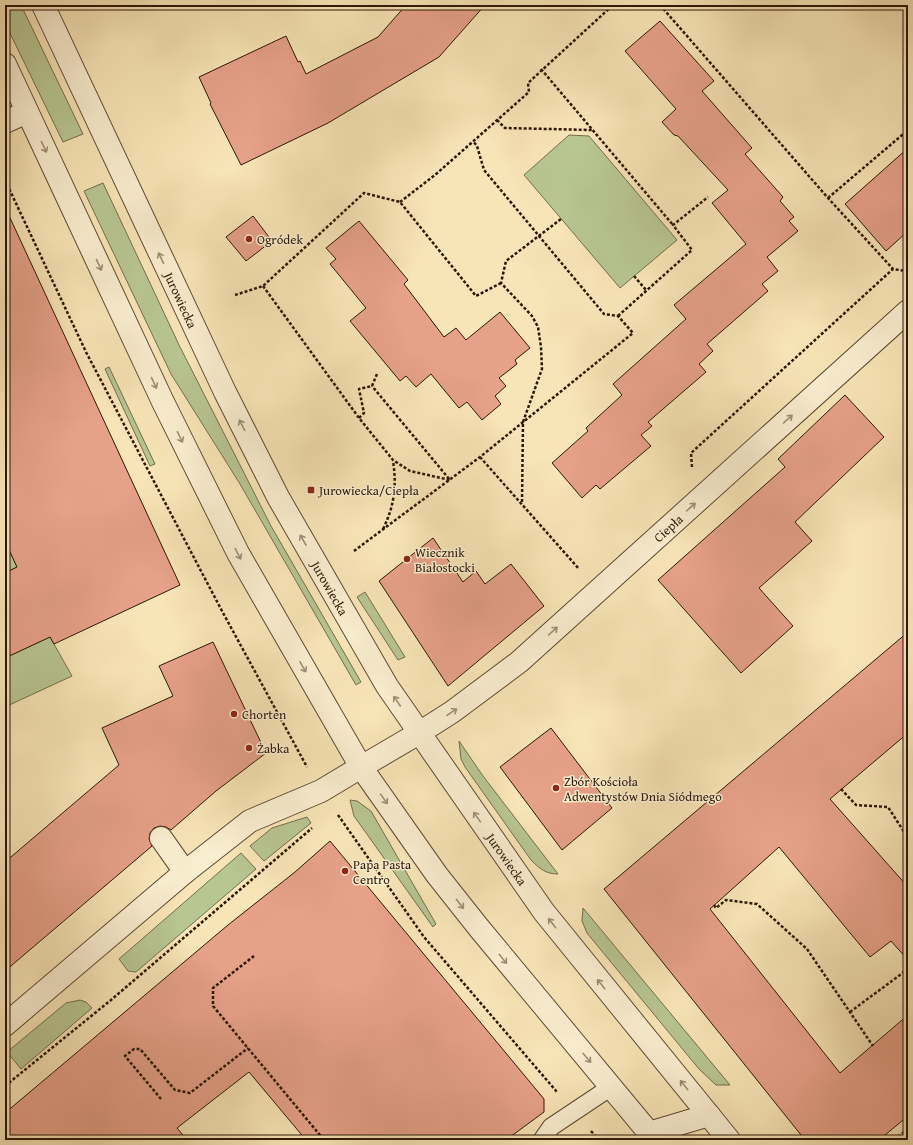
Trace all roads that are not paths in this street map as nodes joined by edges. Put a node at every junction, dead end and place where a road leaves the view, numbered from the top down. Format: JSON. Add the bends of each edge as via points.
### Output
{"nodes":[{"id":1,"x":43,"y":5,"type":"edge"},
{"id":2,"x":5,"y":64,"type":"edge"},
{"id":3,"x":26,"y":112,"type":"junction"},
{"id":4,"x":5,"y":122,"type":"edge"},
{"id":5,"x":908,"y":311,"type":"edge"},
{"id":6,"x":419,"y":733,"type":"junction"},
{"id":7,"x":361,"y":767,"type":"junction"},
{"id":8,"x":161,"y":838,"type":"dead end"},
{"id":9,"x":185,"y":872,"type":"junction"},
{"id":10,"x":5,"y":1025,"type":"edge"},
{"id":11,"x":611,"y":1087,"type":"junction"},
{"id":12,"x":709,"y":1115,"type":"junction"},
{"id":13,"x":648,"y":1138,"type":"edge"},
{"id":14,"x":542,"y":1140,"type":"edge"},
{"id":15,"x":729,"y":1140,"type":"edge"}],
"edges":[{"from":6,"to":1,"type":"street","name":"Jurowiecka","one_way":true,"via":[[387,686],[278,497],[225,392]]},
{"from":2,"to":3,"type":"street"},
{"from":3,"to":4,"type":"street"},
{"from":3,"to":7,"type":"street","one_way":true,"via":[[163,402],[238,553]]},
{"from":6,"to":5,"type":"street","name":"Ciepła","one_way":true,"via":[[519,662]]},
{"from":6,"to":7,"type":"street","name":"Ciepła"},
{"from":12,"to":6,"type":"street","name":"Jurowiecka","one_way":true,"via":[[544,912]]},
{"from":7,"to":9,"type":"street","name":"Ciepła","via":[[321,791],[250,821]]},
{"from":7,"to":11,"type":"street","one_way":true,"via":[[441,881],[522,983]]},
{"from":8,"to":9,"type":"street"},
{"from":9,"to":10,"type":"street","name":"Ciepła"},
{"from":11,"to":13,"type":"street"},
{"from":11,"to":14,"type":"lane","via":[[551,1127]]},
{"from":12,"to":13,"type":"street"},
{"from":12,"to":15,"type":"street","name":"Jurowiecka"}]}
